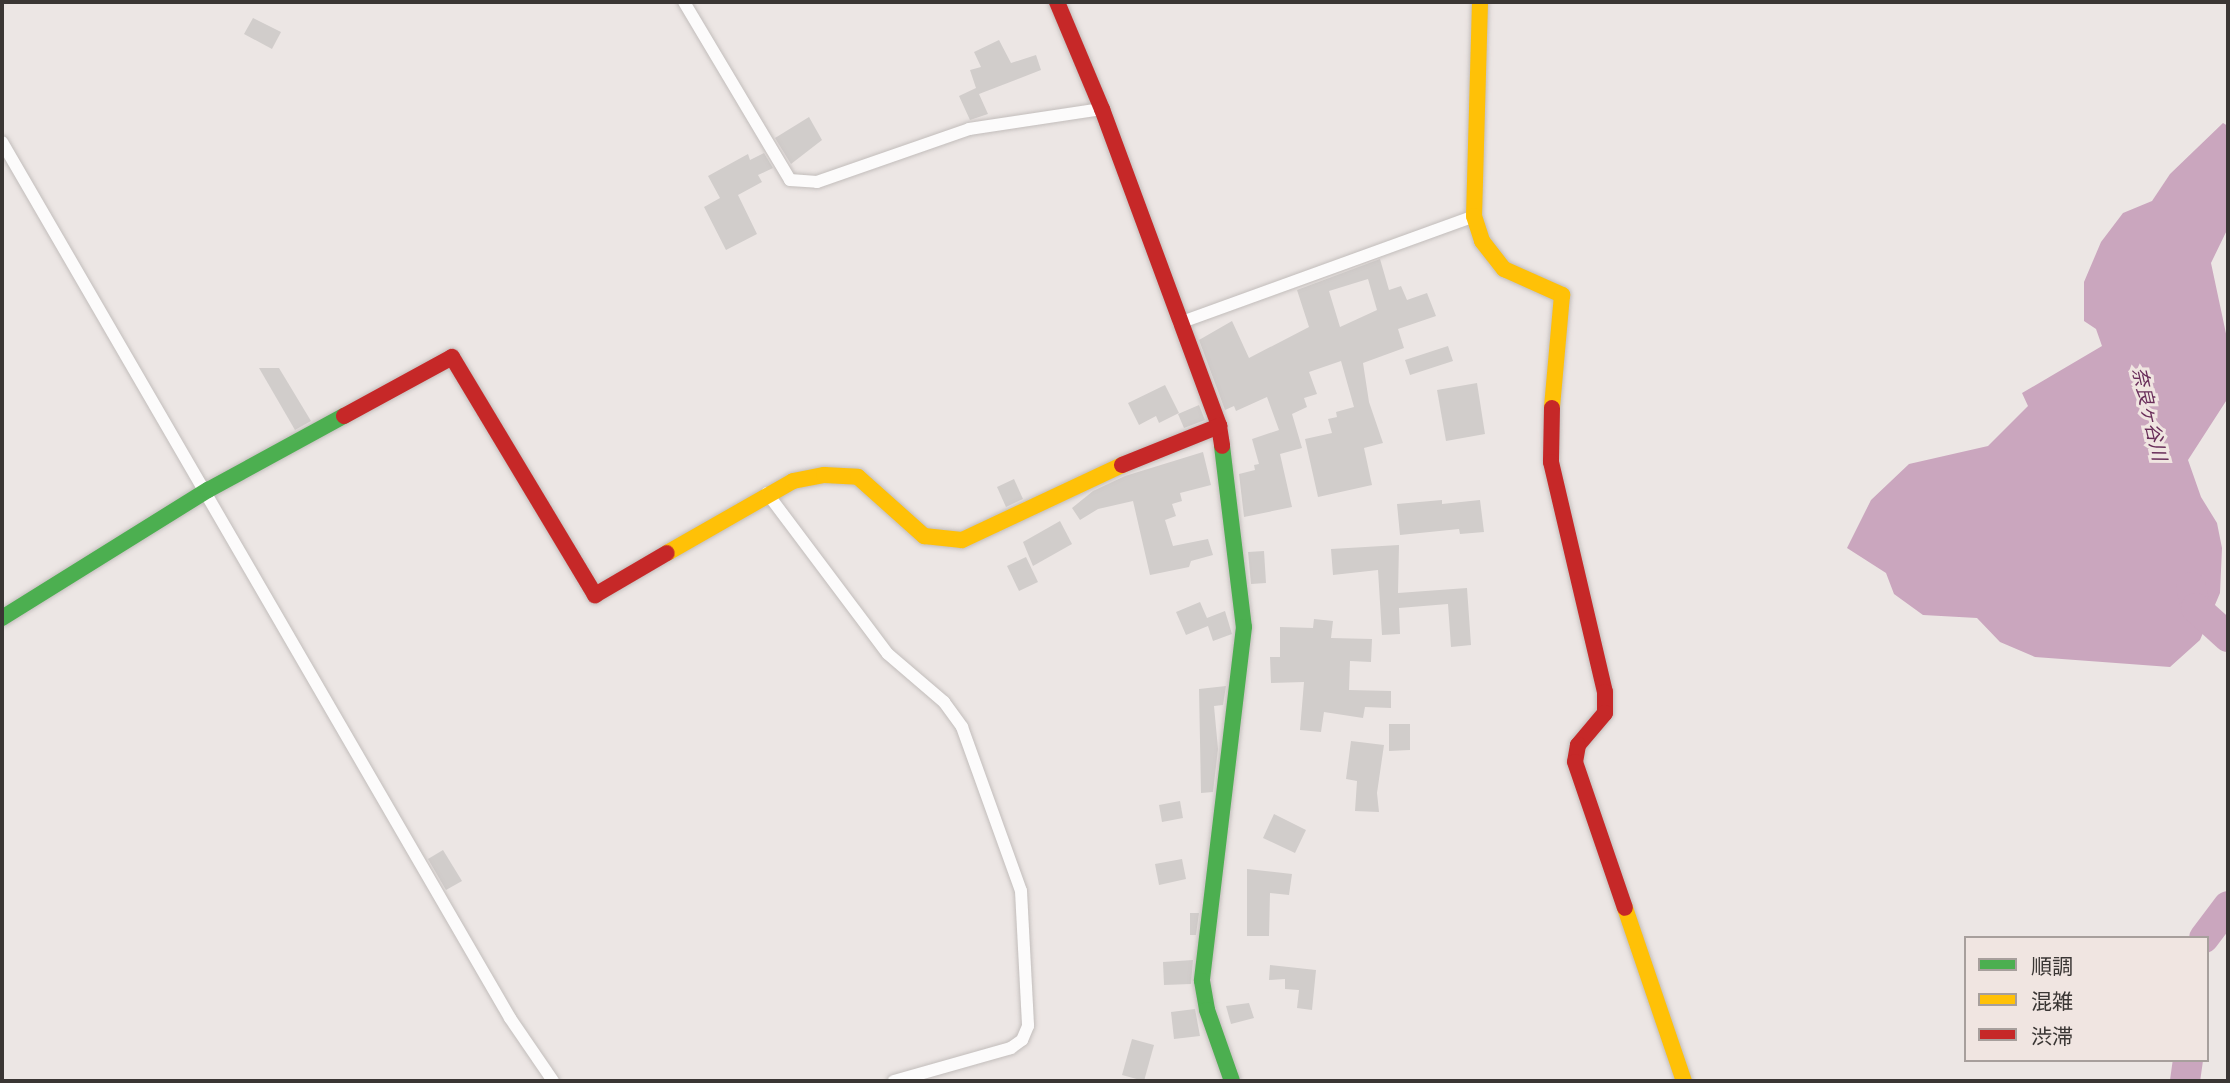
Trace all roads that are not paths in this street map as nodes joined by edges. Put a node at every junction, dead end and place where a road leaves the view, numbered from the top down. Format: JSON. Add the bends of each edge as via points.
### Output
{"nodes":[{"id":1,"x":684,"y":2,"type":"edge"},
{"id":2,"x":1057,"y":2,"type":"edge"},
{"id":3,"x":1480,"y":2,"type":"edge"},
{"id":4,"x":1102,"y":109,"type":"junction"},
{"id":5,"x":2,"y":142,"type":"edge"},
{"id":6,"x":1474,"y":216,"type":"junction"},
{"id":7,"x":1179,"y":323,"type":"junction"},
{"id":8,"x":1219,"y":426,"type":"junction"},
{"id":9,"x":208,"y":490,"type":"junction"},
{"id":10,"x":767,"y":493,"type":"junction"},
{"id":11,"x":2,"y":618,"type":"edge"},
{"id":12,"x":553,"y":1081,"type":"edge"},
{"id":13,"x":894,"y":1081,"type":"edge"},
{"id":14,"x":1232,"y":1081,"type":"edge"},
{"id":15,"x":1684,"y":1081,"type":"edge"}],
"edges":[{"from":1,"to":4,"type":"street","via":[[790,180],[817,182],[969,129]]},
{"from":2,"to":4,"type":"street"},
{"from":3,"to":6,"type":"street"},
{"from":4,"to":7,"type":"street"},
{"from":5,"to":9,"type":"street"},
{"from":6,"to":7,"type":"street"},
{"from":6,"to":15,"type":"street","via":[[1482,241],[1504,270],[1562,295],[1553,370],[1551,462],[1605,692],[1605,713],[1578,745],[1575,762]]},
{"from":7,"to":8,"type":"street"},
{"from":8,"to":10,"type":"street","via":[[1120,466],[962,540],[925,536],[858,477],[824,475]]},
{"from":8,"to":14,"type":"street","via":[[1244,627],[1202,981]]},
{"from":9,"to":10,"type":"street","via":[[452,357],[595,595]]},
{"from":9,"to":11,"type":"street"},
{"from":9,"to":12,"type":"street","via":[[510,1018]]},
{"from":10,"to":13,"type":"street","via":[[888,654],[944,702],[962,727],[1021,891],[1028,1026],[1023,1040],[1011,1048]]}]}
